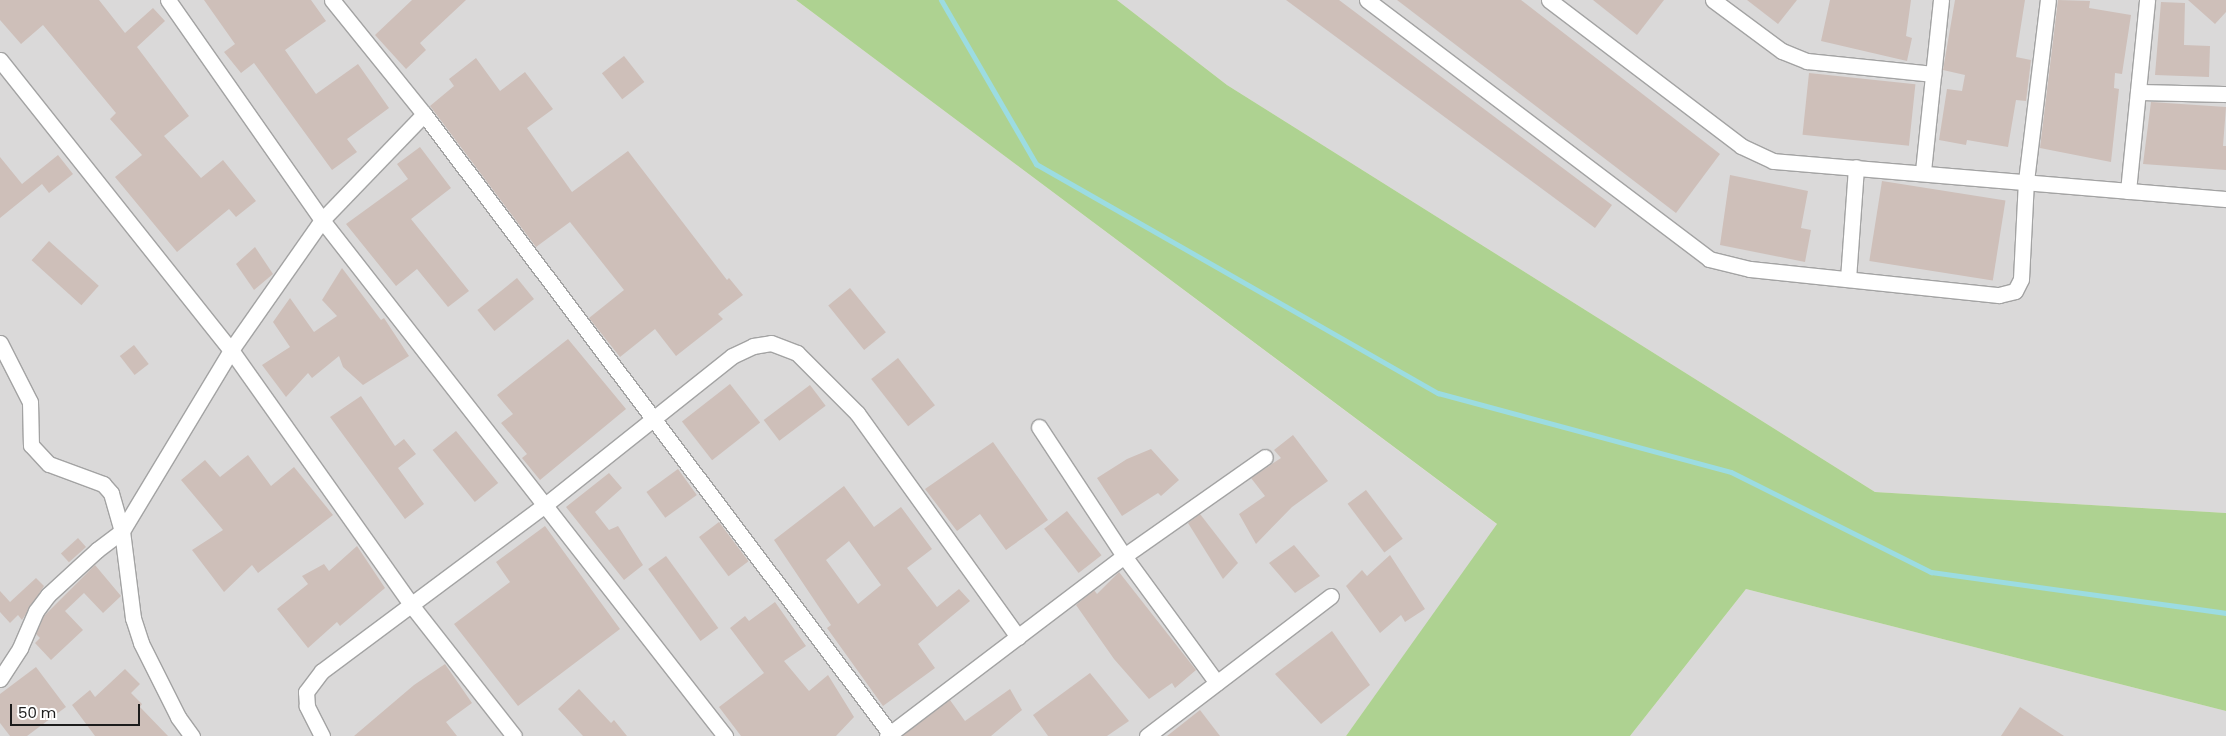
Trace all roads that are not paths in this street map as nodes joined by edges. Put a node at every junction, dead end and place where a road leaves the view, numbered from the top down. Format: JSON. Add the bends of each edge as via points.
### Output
{"nodes":[{"id":1,"x":168,"y":0,"type":"edge"},
{"id":2,"x":332,"y":0,"type":"edge"},
{"id":3,"x":1367,"y":0,"type":"edge"},
{"id":4,"x":1549,"y":0,"type":"edge"},
{"id":5,"x":1713,"y":0,"type":"edge"},
{"id":6,"x":1941,"y":0,"type":"edge"},
{"id":7,"x":2048,"y":0,"type":"edge"},
{"id":8,"x":2147,"y":0,"type":"edge"},
{"id":9,"x":0,"y":60,"type":"edge"},
{"id":10,"x":1933,"y":74,"type":"junction"},
{"id":11,"x":2138,"y":92,"type":"junction"},
{"id":12,"x":2226,"y":94,"type":"edge"},
{"id":13,"x":424,"y":114,"type":"junction"},
{"id":14,"x":1856,"y":167,"type":"junction"},
{"id":15,"x":1923,"y":171,"type":"junction"},
{"id":16,"x":2026,"y":181,"type":"junction"},
{"id":17,"x":2128,"y":191,"type":"junction"},
{"id":18,"x":2226,"y":199,"type":"edge"},
{"id":19,"x":322,"y":220,"type":"junction"},
{"id":20,"x":1848,"y":279,"type":"junction"},
{"id":21,"x":0,"y":343,"type":"edge"},
{"id":22,"x":230,"y":350,"type":"junction"},
{"id":23,"x":652,"y":417,"type":"junction"},
{"id":24,"x":1038,"y":427,"type":"dead end"},
{"id":25,"x":1265,"y":457,"type":"dead end"},
{"id":26,"x":545,"y":505,"type":"junction"},
{"id":27,"x":122,"y":532,"type":"junction"},
{"id":28,"x":1124,"y":556,"type":"junction"},
{"id":29,"x":1331,"y":596,"type":"dead end"},
{"id":30,"x":412,"y":606,"type":"junction"},
{"id":31,"x":1018,"y":637,"type":"junction"},
{"id":32,"x":0,"y":679,"type":"edge"},
{"id":33,"x":1217,"y":683,"type":"junction"},
{"id":34,"x":889,"y":735,"type":"edge"},
{"id":35,"x":192,"y":736,"type":"edge"},
{"id":36,"x":322,"y":736,"type":"edge"},
{"id":37,"x":514,"y":736,"type":"edge"},
{"id":38,"x":725,"y":736,"type":"edge"},
{"id":39,"x":1147,"y":736,"type":"edge"}],
"edges":[{"from":1,"to":19,"type":"street"},
{"from":2,"to":13,"type":"street"},
{"from":3,"to":20,"type":"street","via":[[1678,239],[1709,259],[1750,269]]},
{"from":4,"to":14,"type":"street","via":[[1741,146],[1773,161]]},
{"from":5,"to":10,"type":"street","via":[[1782,51],[1807,61]]},
{"from":6,"to":10,"type":"street"},
{"from":7,"to":16,"type":"street"},
{"from":8,"to":11,"type":"street"},
{"from":9,"to":22,"type":"street"},
{"from":10,"to":15,"type":"street"},
{"from":11,"to":12,"type":"street"},
{"from":11,"to":17,"type":"street"},
{"from":13,"to":19,"type":"street"},
{"from":13,"to":23,"type":"street"},
{"from":14,"to":15,"type":"street"},
{"from":14,"to":20,"type":"street"},
{"from":15,"to":16,"type":"street"},
{"from":16,"to":17,"type":"street"},
{"from":16,"to":20,"type":"street","via":[[2022,279],[2015,291],[2000,295]]},
{"from":17,"to":18,"type":"street"},
{"from":19,"to":22,"type":"street"},
{"from":19,"to":26,"type":"street"},
{"from":21,"to":27,"type":"street","via":[[30,402],[31,445],[49,464],[103,484],[111,493]]},
{"from":22,"to":27,"type":"street"},
{"from":22,"to":30,"type":"street"},
{"from":23,"to":26,"type":"street"},
{"from":23,"to":31,"type":"street","via":[[732,356],[753,346],[771,343],[796,353],[862,420]]},
{"from":23,"to":34,"type":"street"},
{"from":24,"to":28,"type":"street"},
{"from":25,"to":28,"type":"street"},
{"from":26,"to":30,"type":"street"},
{"from":26,"to":38,"type":"street"},
{"from":27,"to":32,"type":"street","via":[[97,550],[48,595]]},
{"from":27,"to":35,"type":"street","via":[[132,618],[178,717]]},
{"from":28,"to":31,"type":"street"},
{"from":28,"to":33,"type":"street"},
{"from":29,"to":33,"type":"street"},
{"from":30,"to":36,"type":"street","via":[[312,680],[306,692],[307,706]]},
{"from":30,"to":37,"type":"street"},
{"from":31,"to":34,"type":"street"},
{"from":33,"to":39,"type":"street"}]}
